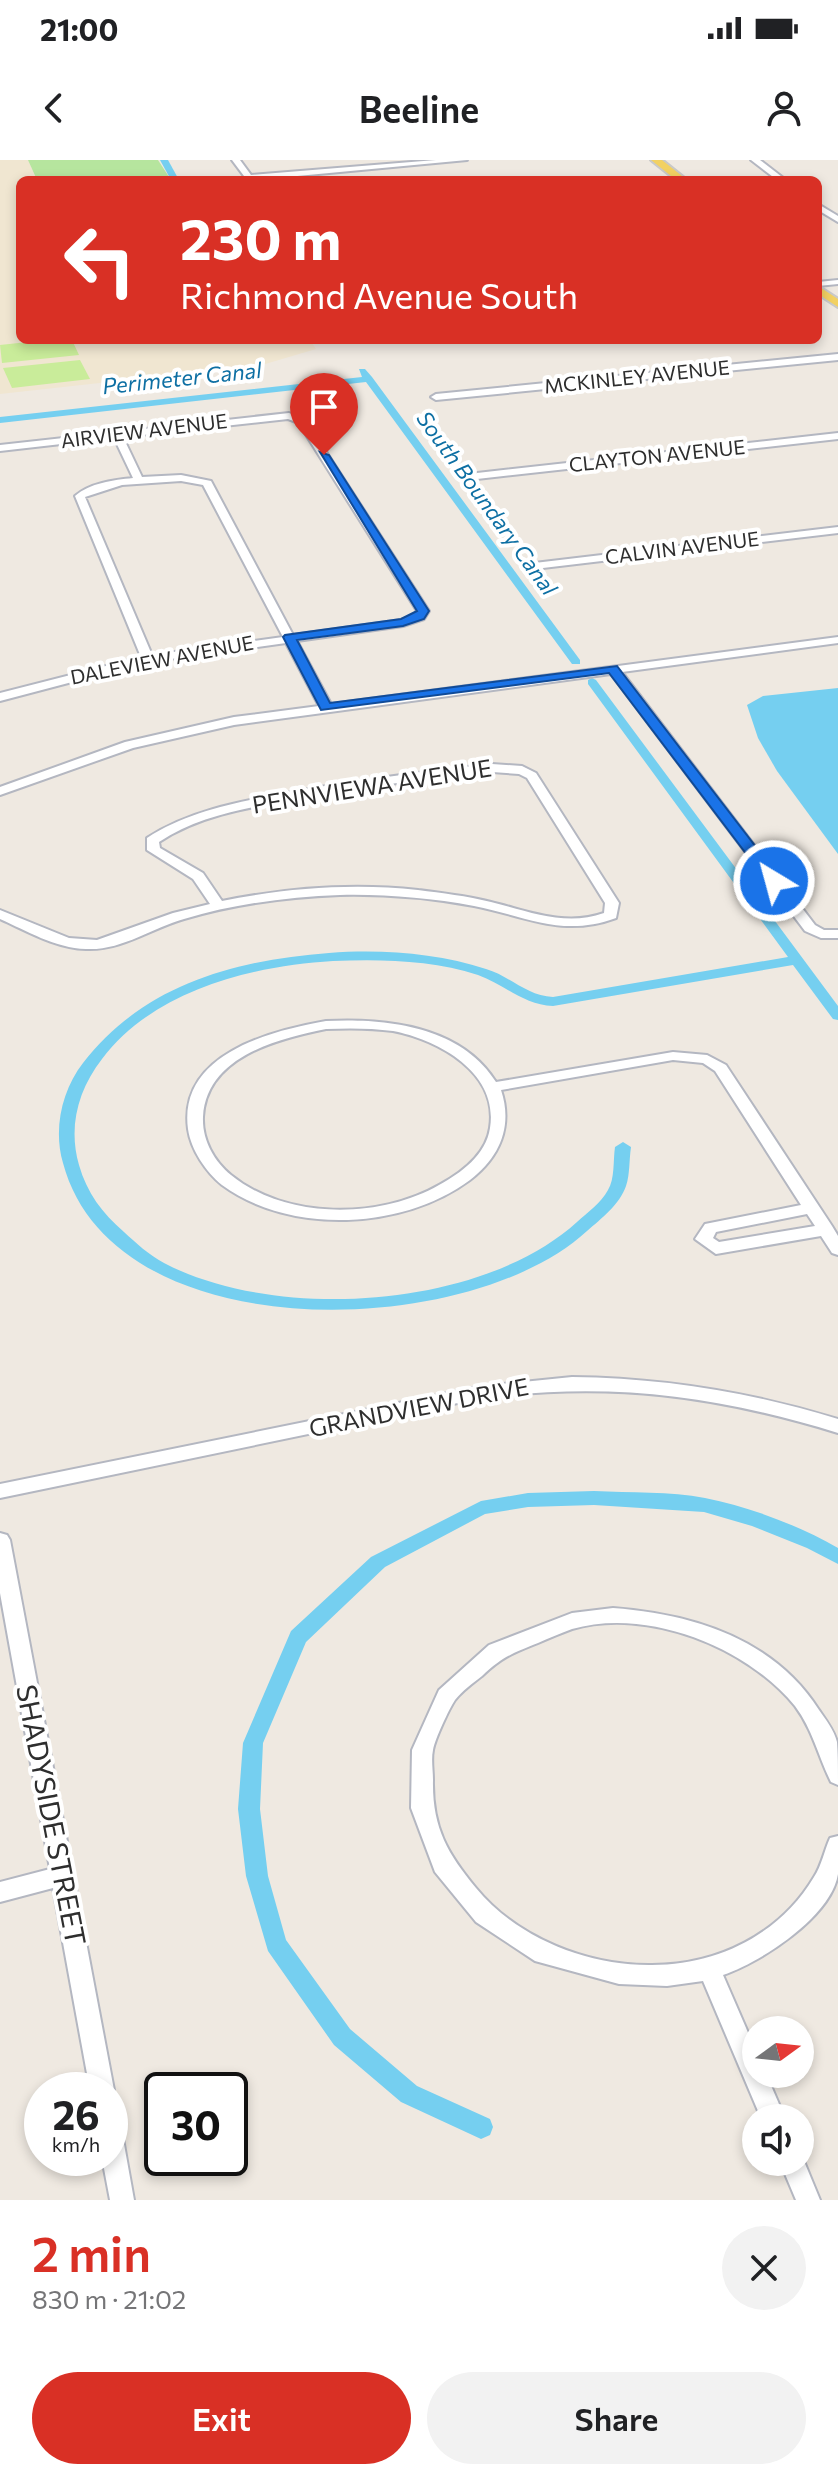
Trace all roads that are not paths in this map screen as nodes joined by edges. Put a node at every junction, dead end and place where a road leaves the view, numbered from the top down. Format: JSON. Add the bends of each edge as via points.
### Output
{"nodes":[{"id":1,"x":463,"y":160,"type":"edge"},
{"id":2,"x":656,"y":160,"type":"edge"},
{"id":3,"x":755,"y":160,"type":"edge"},
{"id":4,"x":284,"y":176,"type":"edge"},
{"id":5,"x":677,"y":176,"type":"edge"},
{"id":6,"x":777,"y":176,"type":"edge"},
{"id":7,"x":822,"y":290,"type":"edge"},
{"id":8,"x":838,"y":304,"type":"edge"},
{"id":9,"x":838,"y":357,"type":"edge"},
{"id":10,"x":436,"y":397,"type":"dead end"},
{"id":11,"x":117,"y":434,"type":"junction"},
{"id":12,"x":838,"y":436,"type":"edge"},
{"id":13,"x":0,"y":448,"type":"edge"},
{"id":14,"x":477,"y":476,"type":"dead end"},
{"id":15,"x":140,"y":482,"type":"junction"},
{"id":16,"x":838,"y":530,"type":"edge"},
{"id":17,"x":526,"y":567,"type":"dead end"},
{"id":18,"x":420,"y":617,"type":"joint"},
{"id":19,"x":289,"y":637,"type":"junction"},
{"id":20,"x":838,"y":640,"type":"edge"},
{"id":21,"x":148,"y":659,"type":"junction"},
{"id":22,"x":613,"y":669,"type":"junction"},
{"id":23,"x":1,"y":696,"type":"edge"},
{"id":24,"x":326,"y":707,"type":"junction"},
{"id":25,"x":0,"y":791,"type":"edge"},
{"id":26,"x":219,"y":906,"type":"junction"},
{"id":27,"x":0,"y":914,"type":"edge"},
{"id":28,"x":838,"y":934,"type":"edge"},
{"id":29,"x":493,"y":1087,"type":"junction"},
{"id":30,"x":812,"y":1208,"type":"junction"},
{"id":31,"x":826,"y":1230,"type":"junction"},
{"id":32,"x":838,"y":1249,"type":"edge"},
{"id":33,"x":838,"y":1426,"type":"edge"},
{"id":34,"x":0,"y":1491,"type":"edge"},
{"id":35,"x":0,"y":1540,"type":"edge"},
{"id":36,"x":838,"y":1776,"type":"edge"},
{"id":37,"x":838,"y":1845,"type":"edge"},
{"id":38,"x":62,"y":1876,"type":"junction"},
{"id":39,"x":0,"y":1892,"type":"edge"},
{"id":40,"x":709,"y":1969,"type":"junction"},
{"id":41,"x":99,"y":2072,"type":"edge"},
{"id":42,"x":767,"y":2104,"type":"edge"},
{"id":43,"x":118,"y":2176,"type":"edge"},
{"id":44,"x":798,"y":2176,"type":"edge"},
{"id":45,"x":122,"y":2200,"type":"edge"},
{"id":46,"x":808,"y":2200,"type":"edge"}],
"edges":[{"from":1,"to":4,"type":"street"},
{"from":2,"to":5,"type":"main road"},
{"from":3,"to":6,"type":"street"},
{"from":7,"to":8,"type":"main road"},
{"from":9,"to":10,"type":"street","name":"MCKINLEY AVENUE"},
{"from":11,"to":13,"type":"street","name":"AIRVIEW AVENUE"},
{"from":11,"to":15,"type":"street"},
{"from":11,"to":18,"type":"street","name":"AIRVIEW AVENUE","via":[[289,416],[302,421],[421,605]]},
{"from":12,"to":14,"type":"street","name":"CLAYTON AVENUE"},
{"from":15,"to":19,"type":"street","via":[[188,477],[207,483]]},
{"from":15,"to":21,"type":"street","via":[[93,488],[80,496]]},
{"from":16,"to":17,"type":"street","name":"CALVIN AVENUE"},
{"from":18,"to":19,"type":"street","name":"DALEVIEW AVENUE"},
{"from":19,"to":21,"type":"street","name":"DALEVIEW AVENUE"},
{"from":19,"to":24,"type":"street"},
{"from":20,"to":22,"type":"street"},
{"from":21,"to":23,"type":"street","name":"DALEVIEW AVENUE"},
{"from":22,"to":24,"type":"street"},
{"from":22,"to":28,"type":"street","via":[[810,928]]},
{"from":24,"to":25,"type":"street","via":[[160,737]]},
{"from":26,"to":26,"type":"street","name":"PENNVIEWA AVENUE","via":[[286,895],[367,891],[464,900],[560,924],[582,924],[611,915],[612,903],[532,776],[508,768],[302,795],[209,816],[158,834],[152,841],[154,850],[198,876]]},
{"from":26,"to":27,"type":"street","via":[[86,945]]},
{"from":29,"to":29,"type":"street","via":[[472,1062],[417,1033],[382,1025],[326,1025],[258,1042],[220,1066],[199,1095],[196,1133],[204,1154],[228,1180],[270,1202],[332,1213],[382,1210],[427,1198],[475,1168],[498,1127]]},
{"from":29,"to":30,"type":"street","via":[[689,1055],[707,1059],[721,1068]]},
{"from":30,"to":31,"type":"street"},
{"from":30,"to":31,"type":"street","via":[[711,1228],[703,1239],[717,1248]]},
{"from":31,"to":32,"type":"street"},
{"from":33,"to":34,"type":"street","name":"GRANDVIEW DRIVE","via":[[773,1405],[678,1387],[563,1383],[482,1392]]},
{"from":35,"to":38,"type":"street","name":"SHADYSIDE STREET"},
{"from":36,"to":40,"type":"street","via":[[819,1727],[776,1675],[719,1639],[654,1620],[608,1617],[534,1631],[476,1665],[436,1711],[423,1750],[424,1818],[451,1880],[481,1916],[534,1949],[596,1971],[662,1976]]},
{"from":37,"to":40,"type":"street","via":[[827,1877],[800,1916],[762,1946]]},
{"from":38,"to":39,"type":"street"},
{"from":38,"to":41,"type":"street","name":"SHADYSIDE STREET"},
{"from":40,"to":42,"type":"street"},
{"from":43,"to":45,"type":"street"},
{"from":44,"to":46,"type":"street"}]}
